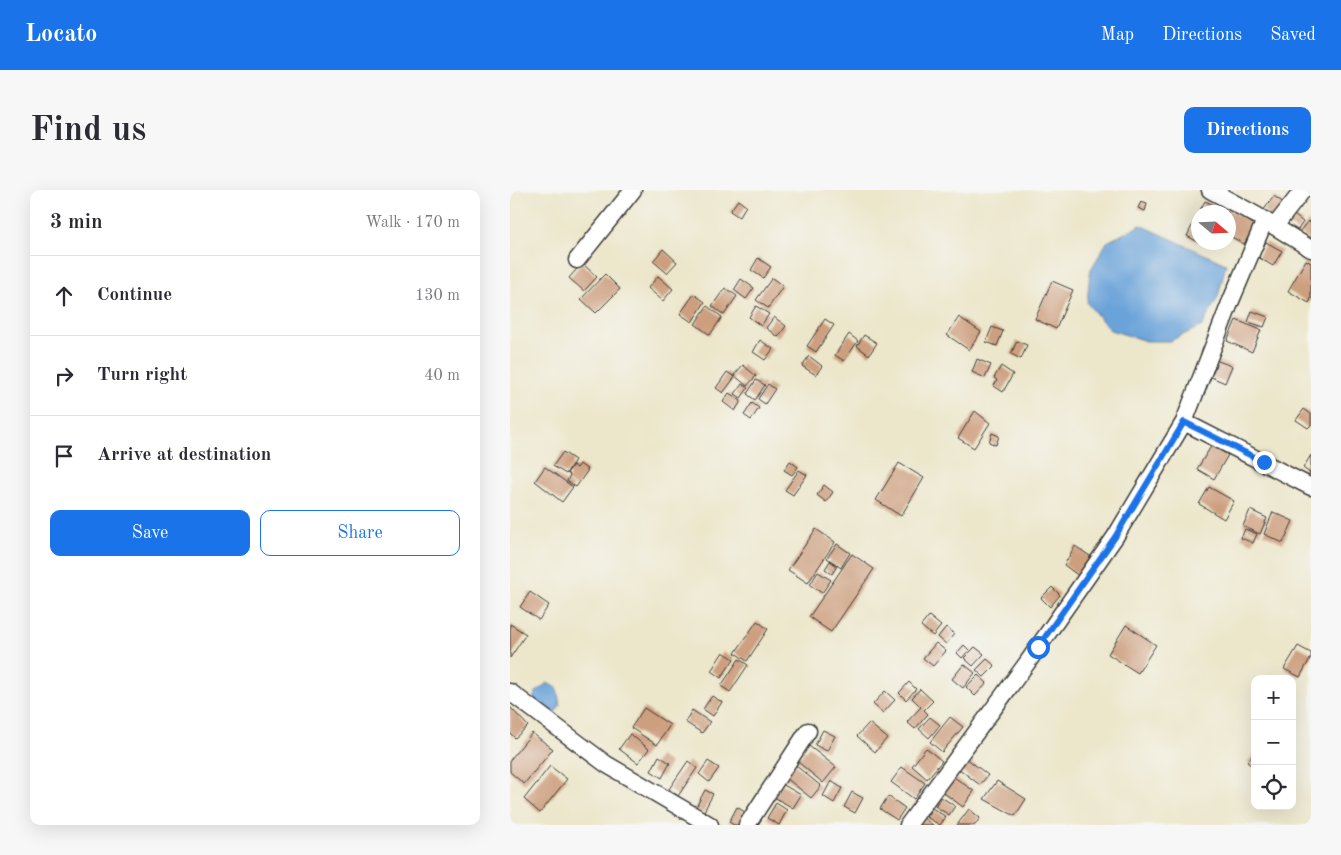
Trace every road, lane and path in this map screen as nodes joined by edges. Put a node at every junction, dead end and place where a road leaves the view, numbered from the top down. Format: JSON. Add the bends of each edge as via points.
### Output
{"nodes":[{"id":1,"x":633,"y":190,"type":"edge"},
{"id":2,"x":1210,"y":190,"type":"edge"},
{"id":3,"x":1303,"y":190,"type":"edge"},
{"id":4,"x":1270,"y":223,"type":"junction"},
{"id":5,"x":1311,"y":249,"type":"edge"},
{"id":6,"x":577,"y":260,"type":"dead end"},
{"id":7,"x":1184,"y":422,"type":"junction"},
{"id":8,"x":1311,"y":487,"type":"edge"},
{"id":9,"x":510,"y":692,"type":"edge"},
{"id":10,"x":808,"y":731,"type":"dead end"},
{"id":11,"x":710,"y":825,"type":"edge"},
{"id":12,"x":747,"y":825,"type":"edge"},
{"id":13,"x":908,"y":825,"type":"edge"}],
"edges":[{"from":1,"to":6,"type":"street"},
{"from":2,"to":4,"type":"street"},
{"from":3,"to":4,"type":"street"},
{"from":4,"to":5,"type":"street"},
{"from":4,"to":7,"type":"street","via":[[1230,303]]},
{"from":7,"to":8,"type":"street"},
{"from":7,"to":13,"type":"street","via":[[1115,537]]},
{"from":9,"to":11,"type":"street","via":[[606,764]]},
{"from":10,"to":12,"type":"street"}]}
